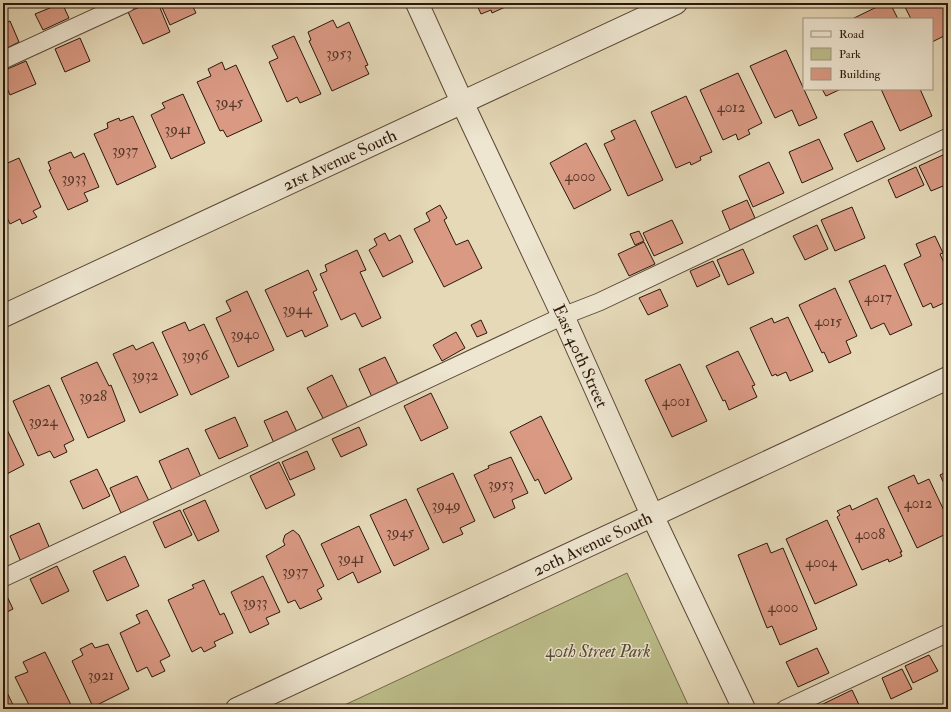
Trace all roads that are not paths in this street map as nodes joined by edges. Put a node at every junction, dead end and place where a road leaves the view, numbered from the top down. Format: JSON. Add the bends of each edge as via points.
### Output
{"nodes":[{"id":1,"x":127,"y":3,"type":"edge"},
{"id":2,"x":417,"y":3,"type":"edge"},
{"id":3,"x":676,"y":3,"type":"edge"},
{"id":4,"x":3,"y":60,"type":"edge"},
{"id":5,"x":462,"y":102,"type":"junction"},
{"id":6,"x":948,"y":137,"type":"edge"},
{"id":7,"x":3,"y":316,"type":"edge"},
{"id":8,"x":562,"y":316,"type":"junction"},
{"id":9,"x":948,"y":378,"type":"edge"},
{"id":10,"x":652,"y":516,"type":"junction"},
{"id":11,"x":3,"y":578,"type":"edge"},
{"id":12,"x":948,"y":632,"type":"edge"},
{"id":13,"x":238,"y":709,"type":"edge"},
{"id":14,"x":744,"y":709,"type":"edge"},
{"id":15,"x":785,"y":709,"type":"edge"}],
"edges":[{"from":1,"to":4,"type":"lane"},
{"from":2,"to":5,"type":"street","name":"East 40th Street"},
{"from":3,"to":5,"type":"street","name":"21st Avenue South"},
{"from":5,"to":7,"type":"street","name":"21st Avenue South"},
{"from":5,"to":8,"type":"street","name":"East 40th Street"},
{"from":6,"to":8,"type":"lane","via":[[599,302]]},
{"from":8,"to":10,"type":"street","name":"East 40th Street"},
{"from":8,"to":11,"type":"lane"},
{"from":9,"to":10,"type":"street","name":"20th Avenue South"},
{"from":10,"to":13,"type":"street","name":"20th Avenue South"},
{"from":10,"to":14,"type":"street","name":"East 40th Street"},
{"from":12,"to":15,"type":"lane"}]}
